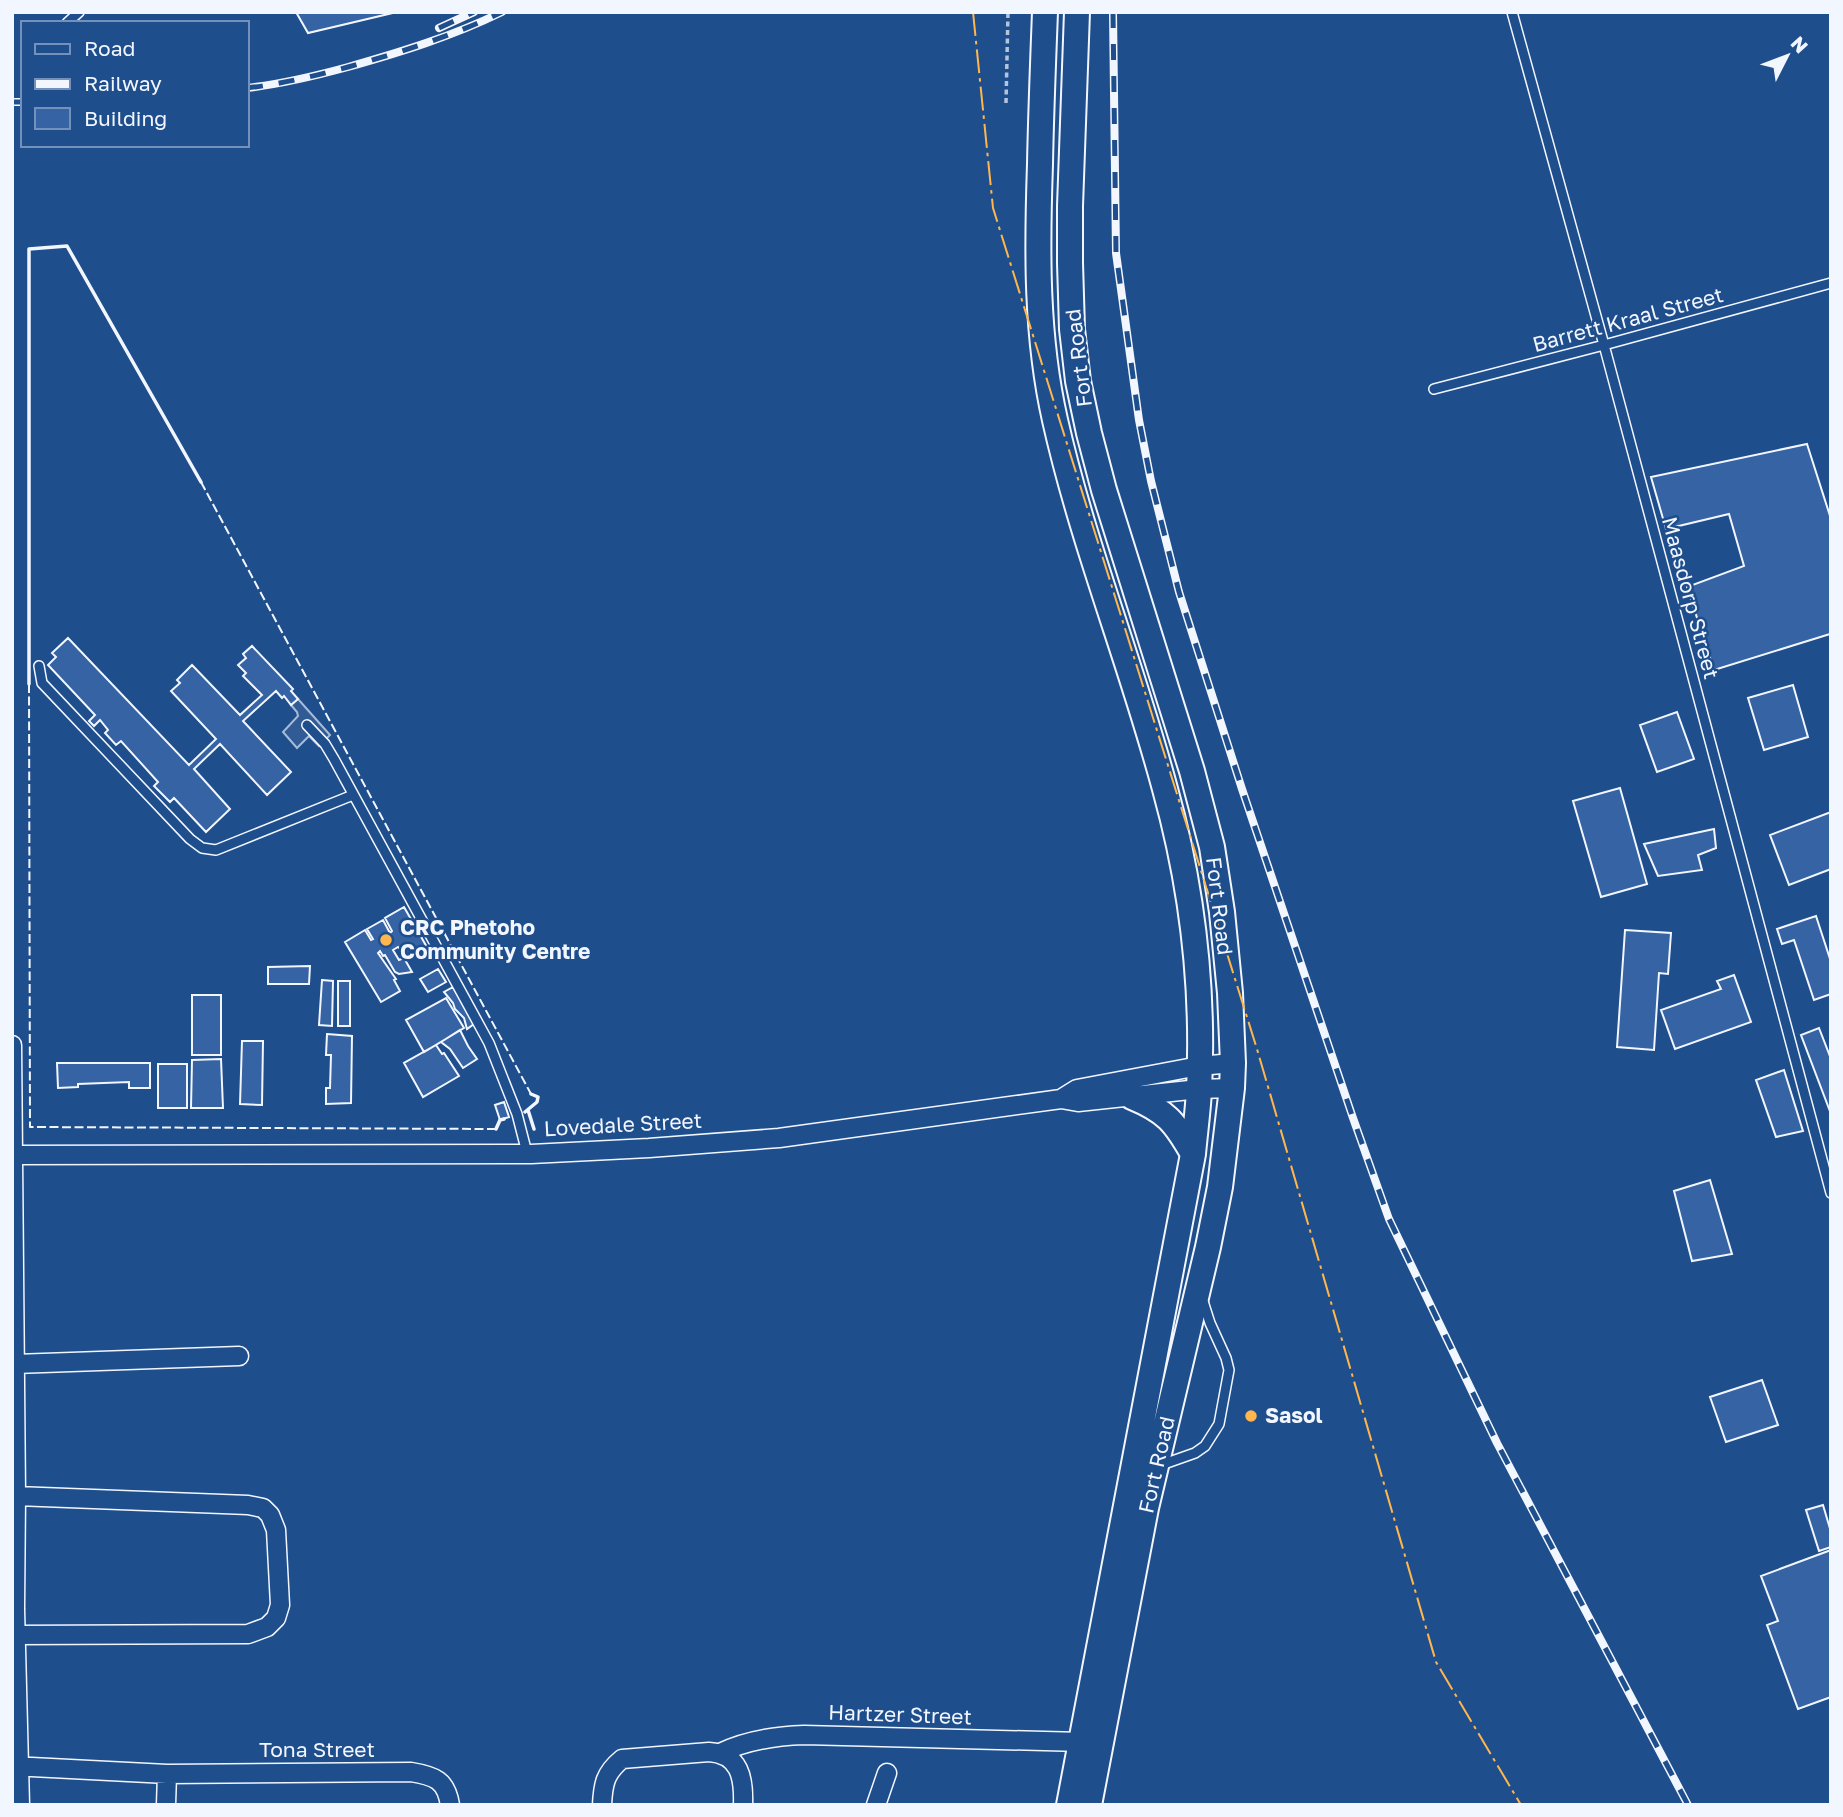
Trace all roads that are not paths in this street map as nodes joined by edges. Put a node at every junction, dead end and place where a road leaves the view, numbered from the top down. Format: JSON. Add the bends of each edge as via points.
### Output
{"nodes":[{"id":1,"x":1045,"y":12,"type":"edge"},
{"id":2,"x":1077,"y":12,"type":"edge"},
{"id":3,"x":1512,"y":12,"type":"edge"},
{"id":4,"x":1038,"y":260,"type":"junction"},
{"id":5,"x":1070,"y":264,"type":"junction"},
{"id":6,"x":1831,"y":283,"type":"edge"},
{"id":7,"x":1604,"y":345,"type":"junction"},
{"id":8,"x":1434,"y":389,"type":"dead end"},
{"id":9,"x":40,"y":666,"type":"dead end"},
{"id":10,"x":307,"y":725,"type":"dead end"},
{"id":11,"x":353,"y":795,"type":"junction"},
{"id":12,"x":12,"y":1045,"type":"edge"},
{"id":13,"x":1233,"y":1063,"type":"junction"},
{"id":14,"x":1199,"y":1078,"type":"junction"},
{"id":15,"x":1232,"y":1088,"type":"junction"},
{"id":16,"x":1132,"y":1097,"type":"junction"},
{"id":17,"x":1062,"y":1098,"type":"junction"},
{"id":18,"x":527,"y":1153,"type":"junction"},
{"id":19,"x":1193,"y":1154,"type":"junction"},
{"id":20,"x":13,"y":1155,"type":"edge"},
{"id":21,"x":1831,"y":1193,"type":"edge"},
{"id":22,"x":1199,"y":1286,"type":"junction"},
{"id":23,"x":13,"y":1304,"type":"edge"},
{"id":24,"x":239,"y":1356,"type":"dead end"},
{"id":25,"x":15,"y":1364,"type":"junction"},
{"id":26,"x":14,"y":1457,"type":"edge"},
{"id":27,"x":1156,"y":1467,"type":"junction"},
{"id":28,"x":16,"y":1496,"type":"junction"},
{"id":29,"x":13,"y":1609,"type":"edge"},
{"id":30,"x":16,"y":1635,"type":"junction"},
{"id":31,"x":1082,"y":1742,"type":"junction"},
{"id":32,"x":720,"y":1752,"type":"junction"},
{"id":33,"x":16,"y":1766,"type":"edge"},
{"id":34,"x":887,"y":1773,"type":"dead end"},
{"id":35,"x":167,"y":1774,"type":"junction"},
{"id":36,"x":20,"y":1805,"type":"edge"},
{"id":37,"x":166,"y":1805,"type":"edge"},
{"id":38,"x":450,"y":1805,"type":"edge"},
{"id":39,"x":602,"y":1805,"type":"edge"},
{"id":40,"x":743,"y":1805,"type":"edge"},
{"id":41,"x":876,"y":1805,"type":"edge"},
{"id":42,"x":1069,"y":1805,"type":"edge"},
{"id":43,"x":1089,"y":1805,"type":"edge"}],
"edges":[{"from":1,"to":4,"type":"main road","name":"Fort Road"},
{"from":2,"to":5,"type":"main road","name":"Fort Road"},
{"from":3,"to":7,"type":"lane","name":"Maasdorp Street"},
{"from":4,"to":5,"type":"main road"},
{"from":4,"to":14,"type":"main road","name":"Fort Road","via":[[1045,366],[1054,419],[1165,789],[1181,858],[1194,934]]},
{"from":5,"to":13,"type":"main road","name":"Fort Road","via":[[1078,381],[1089,433],[1212,847],[1230,993]]},
{"from":6,"to":7,"type":"lane","name":"Barrett Kraal Street"},
{"from":7,"to":8,"type":"lane","name":"Barrett Kraal Street"},
{"from":7,"to":21,"type":"lane","name":"Maasdorp Street"},
{"from":9,"to":11,"type":"lane","via":[[42,682],[202,848],[216,850]]},
{"from":10,"to":11,"type":"lane","via":[[325,744]]},
{"from":11,"to":18,"type":"lane","via":[[489,1043]]},
{"from":12,"to":20,"type":"street"},
{"from":13,"to":14,"type":"street"},
{"from":13,"to":15,"type":"main road","name":"Fort Road"},
{"from":14,"to":15,"type":"street","name":"Lovedale Street"},
{"from":14,"to":16,"type":"street","name":"Lovedale Street"},
{"from":14,"to":17,"type":"street","via":[[1077,1089]]},
{"from":14,"to":19,"type":"main road","name":"Fort Road"},
{"from":15,"to":22,"type":"main road","name":"Fort Road","via":[[1220,1186]]},
{"from":16,"to":17,"type":"street","name":"Lovedale Street","via":[[1078,1102]]},
{"from":16,"to":19,"type":"main road","via":[[1166,1115]]},
{"from":17,"to":18,"type":"street","name":"Lovedale Street","via":[[779,1138]]},
{"from":18,"to":20,"type":"street","name":"Lovedale Street"},
{"from":19,"to":31,"type":"main road","name":"Fort Road"},
{"from":20,"to":23,"type":"street"},
{"from":22,"to":27,"type":"main road","name":"Fort Road"},
{"from":22,"to":27,"type":"lane","via":[[1229,1370],[1219,1424],[1205,1446]]},
{"from":23,"to":25,"type":"street"},
{"from":24,"to":25,"type":"street"},
{"from":25,"to":26,"type":"street"},
{"from":26,"to":28,"type":"street"},
{"from":27,"to":43,"type":"main road","name":"Fort Road"},
{"from":28,"to":29,"type":"street"},
{"from":28,"to":30,"type":"street","via":[[263,1508],[276,1530],[281,1605],[267,1628],[248,1634]]},
{"from":29,"to":30,"type":"street"},
{"from":30,"to":33,"type":"street"},
{"from":31,"to":32,"type":"street","name":"Hartzer Street","via":[[790,1735]]},
{"from":31,"to":42,"type":"main road","name":"Fort Road"},
{"from":32,"to":39,"type":"street","name":"Hartzer Street","via":[[622,1759],[607,1777]]},
{"from":32,"to":40,"type":"street","via":[[741,1776]]},
{"from":33,"to":35,"type":"street","name":"Tona Street"},
{"from":33,"to":36,"type":"street"},
{"from":34,"to":41,"type":"street"},
{"from":35,"to":37,"type":"street"},
{"from":35,"to":38,"type":"street","name":"Tona Street","via":[[411,1772],[436,1779],[444,1786]]}]}
